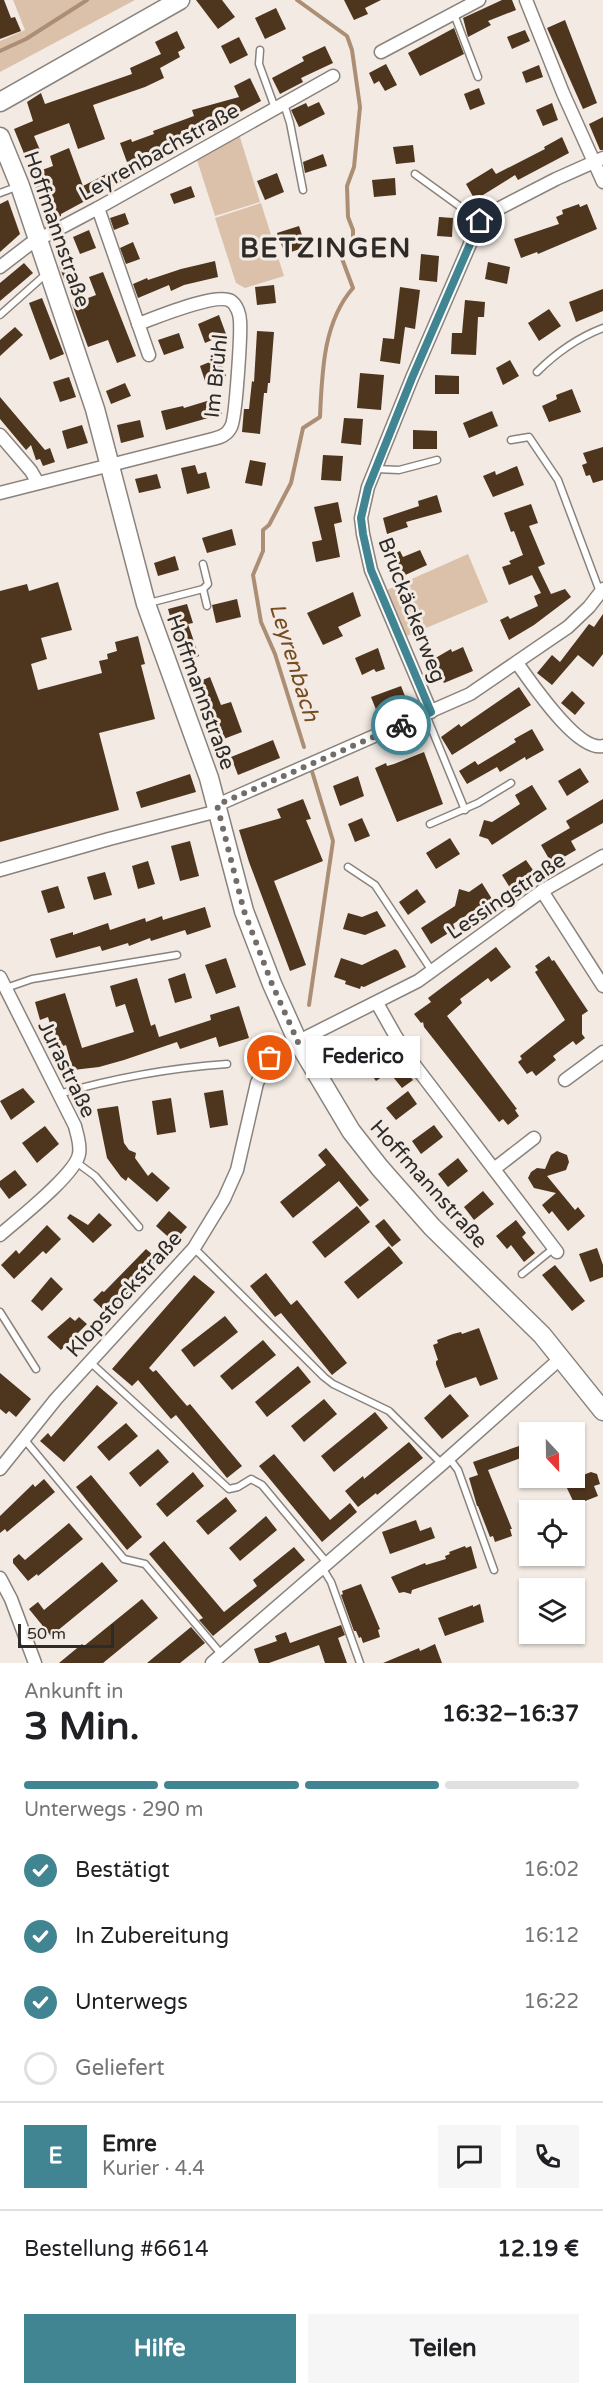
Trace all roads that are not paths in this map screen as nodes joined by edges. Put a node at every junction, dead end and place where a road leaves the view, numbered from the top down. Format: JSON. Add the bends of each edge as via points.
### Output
{"nodes":[{"id":1,"x":180,"y":0,"type":"edge"},
{"id":2,"x":479,"y":0,"type":"edge"},
{"id":3,"x":526,"y":0,"type":"edge"},
{"id":4,"x":454,"y":14,"type":"junction"},
{"id":5,"x":260,"y":50,"type":"dead end"},
{"id":6,"x":381,"y":52,"type":"dead end"},
{"id":7,"x":333,"y":76,"type":"dead end"},
{"id":8,"x":478,"y":77,"type":"dead end"},
{"id":9,"x":0,"y":102,"type":"edge"},
{"id":10,"x":280,"y":106,"type":"junction"},
{"id":11,"x":0,"y":137,"type":"edge"},
{"id":12,"x":599,"y":159,"type":"edge"},
{"id":13,"x":415,"y":174,"type":"dead end"},
{"id":14,"x":603,"y":182,"type":"edge"},
{"id":15,"x":20,"y":186,"type":"junction"},
{"id":16,"x":303,"y":190,"type":"dead end"},
{"id":17,"x":0,"y":194,"type":"edge"},
{"id":18,"x":98,"y":208,"type":"junction"},
{"id":19,"x":480,"y":221,"type":"junction"},
{"id":20,"x":38,"y":240,"type":"junction"},
{"id":21,"x":0,"y":267,"type":"edge"},
{"id":22,"x":49,"y":272,"type":"junction"},
{"id":23,"x":0,"y":315,"type":"edge"},
{"id":24,"x":138,"y":324,"type":"junction"},
{"id":25,"x":603,"y":328,"type":"edge"},
{"id":26,"x":148,"y":355,"type":"dead end"},
{"id":27,"x":537,"y":372,"type":"dead end"},
{"id":28,"x":0,"y":435,"type":"edge"},
{"id":29,"x":512,"y":440,"type":"dead end"},
{"id":30,"x":436,"y":460,"type":"dead end"},
{"id":31,"x":111,"y":465,"type":"junction"},
{"id":32,"x":375,"y":468,"type":"junction"},
{"id":33,"x":38,"y":483,"type":"junction"},
{"id":34,"x":0,"y":493,"type":"edge"},
{"id":35,"x":202,"y":564,"type":"dead end"},
{"id":36,"x":202,"y":589,"type":"junction"},
{"id":37,"x":602,"y":591,"type":"edge"},
{"id":38,"x":146,"y":604,"type":"junction"},
{"id":39,"x":207,"y":606,"type":"dead end"},
{"id":40,"x":517,"y":663,"type":"junction"},
{"id":41,"x":428,"y":714,"type":"junction"},
{"id":42,"x":603,"y":746,"type":"edge"},
{"id":43,"x":510,"y":783,"type":"dead end"},
{"id":44,"x":218,"y":808,"type":"junction"},
{"id":45,"x":465,"y":810,"type":"junction"},
{"id":46,"x":430,"y":824,"type":"dead end"},
{"id":47,"x":603,"y":856,"type":"edge"},
{"id":48,"x":348,"y":867,"type":"dead end"},
{"id":49,"x":0,"y":870,"type":"edge"},
{"id":50,"x":542,"y":891,"type":"junction"},
{"id":51,"x":177,"y":955,"type":"dead end"},
{"id":52,"x":432,"y":971,"type":"junction"},
{"id":53,"x":3,"y":982,"type":"edge"},
{"id":54,"x":603,"y":986,"type":"edge"},
{"id":55,"x":377,"y":1003,"type":"junction"},
{"id":56,"x":298,"y":1042,"type":"junction"},
{"id":57,"x":603,"y":1052,"type":"edge"},
{"id":58,"x":227,"y":1064,"type":"dead end"},
{"id":59,"x":565,"y":1080,"type":"dead end"},
{"id":60,"x":59,"y":1094,"type":"junction"},
{"id":61,"x":534,"y":1138,"type":"dead end"},
{"id":62,"x":76,"y":1162,"type":"junction"},
{"id":63,"x":494,"y":1169,"type":"junction"},
{"id":64,"x":140,"y":1227,"type":"dead end"},
{"id":65,"x":0,"y":1235,"type":"edge"},
{"id":66,"x":194,"y":1248,"type":"junction"},
{"id":67,"x":555,"y":1250,"type":"joint"},
{"id":68,"x":522,"y":1274,"type":"dead end"},
{"id":69,"x":0,"y":1312,"type":"edge"},
{"id":70,"x":562,"y":1357,"type":"junction"},
{"id":71,"x":90,"y":1362,"type":"junction"},
{"id":72,"x":36,"y":1369,"type":"dead end"},
{"id":73,"x":603,"y":1412,"type":"edge"},
{"id":74,"x":24,"y":1438,"type":"junction"},
{"id":75,"x":446,"y":1461,"type":"junction"},
{"id":76,"x":0,"y":1468,"type":"edge"},
{"id":77,"x":326,"y":1566,"type":"junction"},
{"id":78,"x":494,"y":1569,"type":"dead end"},
{"id":79,"x":0,"y":1578,"type":"edge"},
{"id":80,"x":217,"y":1659,"type":"edge"},
{"id":81,"x":35,"y":1663,"type":"edge"},
{"id":82,"x":360,"y":1663,"type":"edge"}],
"edges":[{"from":1,"to":9,"type":"street"},
{"from":2,"to":4,"type":"street"},
{"from":3,"to":12,"type":"street","via":[[563,93]]},
{"from":4,"to":6,"type":"street"},
{"from":4,"to":8,"type":"lane"},
{"from":5,"to":10,"type":"lane","via":[[259,64]]},
{"from":7,"to":10,"type":"street","name":"Leyrenbachstraße"},
{"from":10,"to":16,"type":"lane","via":[[290,123]]},
{"from":10,"to":18,"type":"street","name":"Leyrenbachstraße"},
{"from":11,"to":15,"type":"street","name":"Hoffmannstraße"},
{"from":12,"to":14,"type":"street"},
{"from":12,"to":19,"type":"street"},
{"from":13,"to":19,"type":"lane"},
{"from":15,"to":17,"type":"lane"},
{"from":15,"to":20,"type":"street","name":"Hoffmannstraße"},
{"from":18,"to":20,"type":"street","name":"Leyrenbachstraße"},
{"from":18,"to":24,"type":"street"},
{"from":19,"to":32,"type":"street","name":"Bruckäckerweg"},
{"from":20,"to":21,"type":"street","name":"Leyrenbachstraße"},
{"from":20,"to":22,"type":"street","name":"Hoffmannstraße"},
{"from":22,"to":23,"type":"lane"},
{"from":22,"to":31,"type":"street","name":"Hoffmannstraße"},
{"from":24,"to":26,"type":"street"},
{"from":24,"to":31,"type":"street","name":"Im Brühl","via":[[218,299],[236,306],[241,323],[233,423],[227,434],[220,437]]},
{"from":25,"to":27,"type":"lane","via":[[577,340]]},
{"from":28,"to":33,"type":"street"},
{"from":29,"to":37,"type":"lane","via":[[529,437],[553,471]]},
{"from":30,"to":32,"type":"lane","via":[[399,470]]},
{"from":31,"to":33,"type":"street"},
{"from":31,"to":38,"type":"street","name":"Hoffmannstraße"},
{"from":32,"to":41,"type":"street","name":"Bruckäckerweg","via":[[361,518],[365,549]]},
{"from":33,"to":34,"type":"street"},
{"from":35,"to":36,"type":"lane","via":[[208,584]]},
{"from":36,"to":38,"type":"lane"},
{"from":36,"to":39,"type":"lane"},
{"from":37,"to":40,"type":"street","via":[[568,627]]},
{"from":38,"to":44,"type":"street","name":"Hoffmannstraße"},
{"from":40,"to":41,"type":"street","via":[[470,694]]},
{"from":40,"to":42,"type":"street","via":[[552,712],[592,745]]},
{"from":41,"to":44,"type":"street","via":[[319,759]]},
{"from":41,"to":45,"type":"lane"},
{"from":43,"to":45,"type":"lane"},
{"from":44,"to":49,"type":"street"},
{"from":44,"to":56,"type":"street","name":"Hoffmannstraße","via":[[244,911]]},
{"from":45,"to":46,"type":"lane"},
{"from":47,"to":50,"type":"street","name":"Lessingstraße"},
{"from":48,"to":52,"type":"lane","via":[[375,885]]},
{"from":50,"to":52,"type":"street","name":"Lessingstraße"},
{"from":50,"to":54,"type":"street"},
{"from":51,"to":53,"type":"lane"},
{"from":52,"to":55,"type":"street","name":"Lessingstraße"},
{"from":53,"to":60,"type":"street","name":"Jurastraße"},
{"from":55,"to":56,"type":"street","name":"Lessingstraße"},
{"from":55,"to":63,"type":"street","via":[[416,1067]]},
{"from":56,"to":66,"type":"street","name":"Klopstockstraße","via":[[270,1058],[257,1083],[237,1170]]},
{"from":56,"to":70,"type":"street","name":"Hoffmannstraße","via":[[351,1131],[380,1168],[432,1227]]},
{"from":57,"to":59,"type":"street"},
{"from":58,"to":60,"type":"lane","via":[[163,1070]]},
{"from":60,"to":62,"type":"street","name":"Jurastraße","via":[[78,1136]]},
{"from":61,"to":63,"type":"street"},
{"from":62,"to":64,"type":"lane","via":[[95,1176]]},
{"from":62,"to":65,"type":"street","via":[[71,1171]]},
{"from":63,"to":67,"type":"street"},
{"from":66,"to":71,"type":"street","name":"Klopstockstraße"},
{"from":66,"to":75,"type":"lane","via":[[324,1377],[389,1411]]},
{"from":67,"to":68,"type":"lane"},
{"from":69,"to":72,"type":"lane"},
{"from":70,"to":73,"type":"street","name":"Hoffmannstraße"},
{"from":70,"to":75,"type":"street"},
{"from":71,"to":74,"type":"street","name":"Klopstockstraße"},
{"from":71,"to":77,"type":"lane","via":[[229,1489],[251,1479],[262,1485]]},
{"from":74,"to":76,"type":"street","name":"Klopstockstraße"},
{"from":74,"to":80,"type":"lane","via":[[124,1559],[146,1564]]},
{"from":75,"to":77,"type":"street"},
{"from":75,"to":78,"type":"lane","via":[[458,1470]]},
{"from":77,"to":80,"type":"street"},
{"from":77,"to":82,"type":"lane"},
{"from":79,"to":81,"type":"street"}]}
